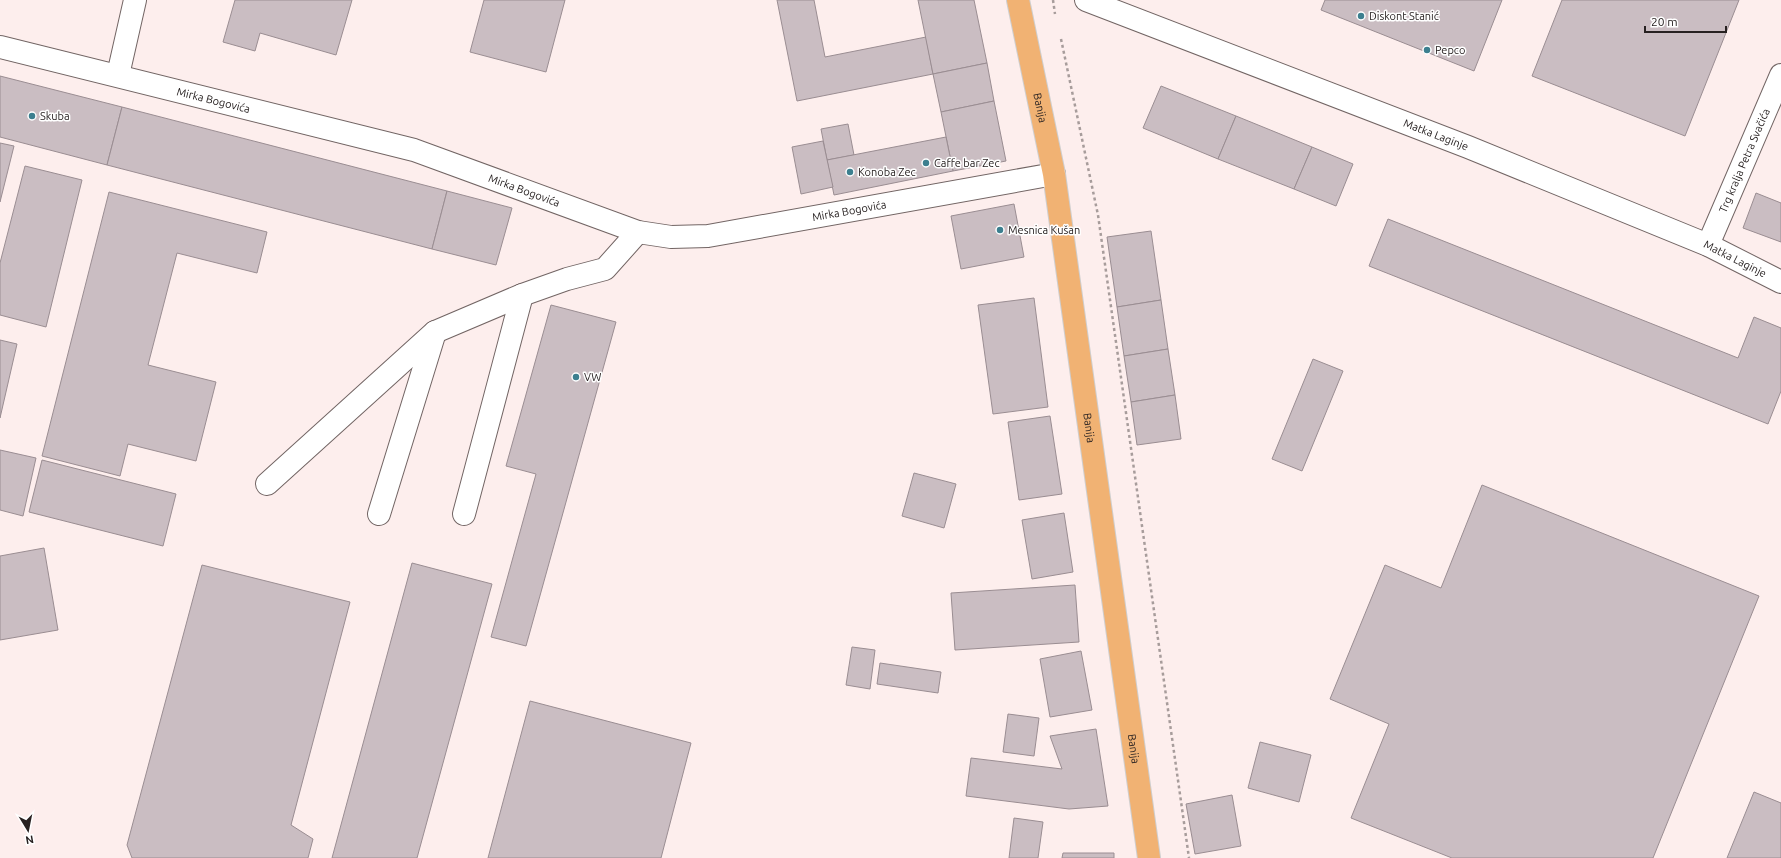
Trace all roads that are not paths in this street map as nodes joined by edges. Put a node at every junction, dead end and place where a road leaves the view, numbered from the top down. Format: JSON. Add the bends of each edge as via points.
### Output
{"nodes":[{"id":1,"x":135,"y":0,"type":"edge"},
{"id":2,"x":1018,"y":0,"type":"edge"},
{"id":3,"x":1086,"y":0,"type":"edge"},
{"id":4,"x":0,"y":47,"type":"edge"},
{"id":5,"x":118,"y":75,"type":"junction"},
{"id":6,"x":1781,"y":76,"type":"edge"},
{"id":7,"x":1054,"y":174,"type":"junction"},
{"id":8,"x":638,"y":232,"type":"junction"},
{"id":9,"x":1708,"y":245,"type":"junction"},
{"id":10,"x":1781,"y":282,"type":"edge"},
{"id":11,"x":522,"y":295,"type":"junction"},
{"id":12,"x":435,"y":332,"type":"junction"},
{"id":13,"x":267,"y":484,"type":"dead end"},
{"id":14,"x":379,"y":514,"type":"dead end"},
{"id":15,"x":464,"y":514,"type":"dead end"},
{"id":16,"x":1148,"y":858,"type":"edge"}],
"edges":[{"from":1,"to":5,"type":"street"},
{"from":2,"to":7,"type":"main road","name":"Banija"},
{"from":3,"to":9,"type":"street","name":"Matka Laginje","via":[[1468,147]]},
{"from":4,"to":5,"type":"street","name":"Mirka Bogovića"},
{"from":5,"to":8,"type":"street","name":"Mirka Bogovića","via":[[414,150]]},
{"from":6,"to":9,"type":"street","name":"Trg kralja Petra Svačića"},
{"from":7,"to":8,"type":"street","name":"Mirka Bogovića","via":[[708,236],[671,237]]},
{"from":7,"to":16,"type":"main road","name":"Banija"},
{"from":8,"to":11,"type":"street","via":[[606,268],[567,278]]},
{"from":9,"to":10,"type":"street","name":"Matka Laginje"},
{"from":11,"to":12,"type":"street"},
{"from":11,"to":15,"type":"street"},
{"from":12,"to":13,"type":"street"},
{"from":12,"to":14,"type":"street"}]}
